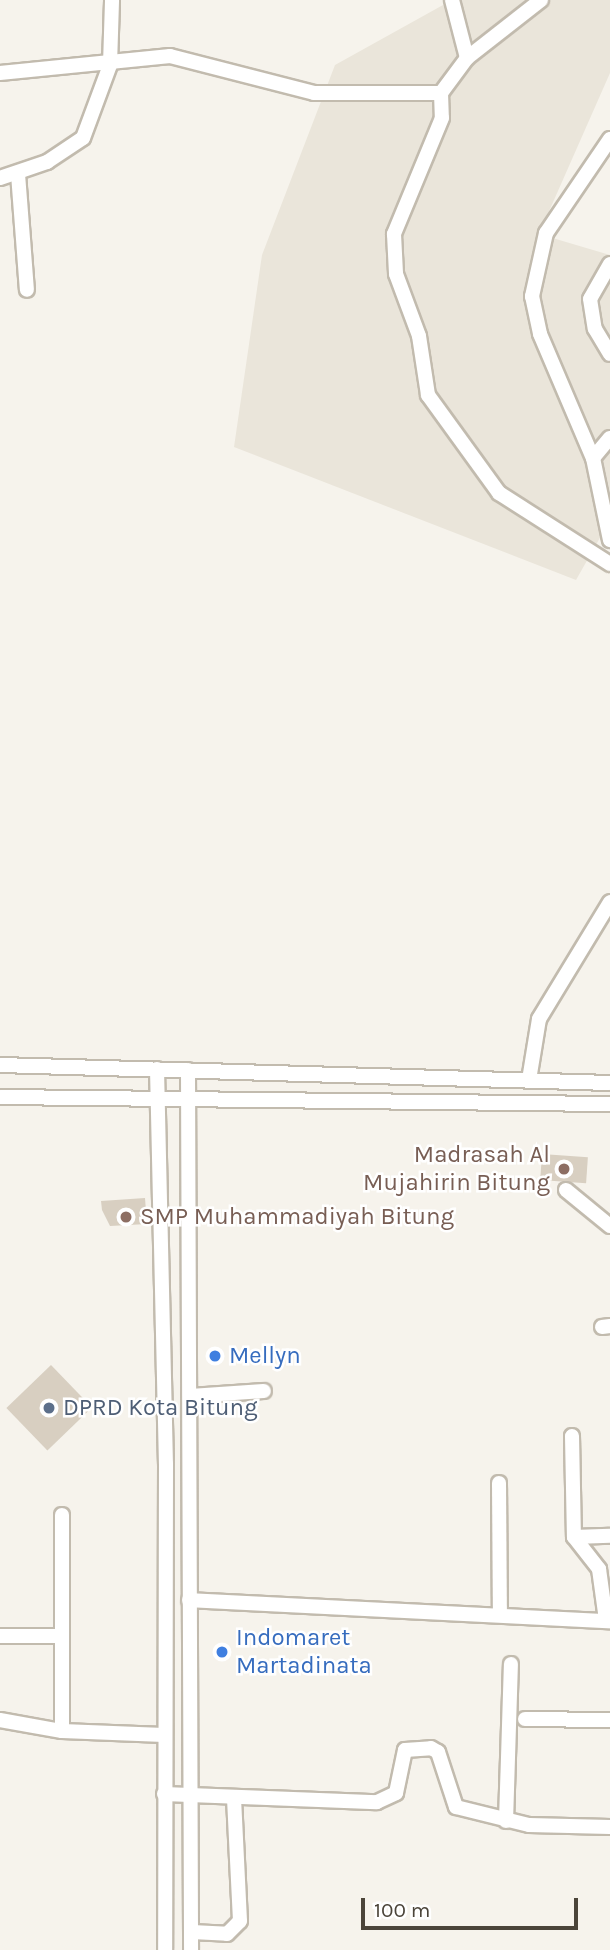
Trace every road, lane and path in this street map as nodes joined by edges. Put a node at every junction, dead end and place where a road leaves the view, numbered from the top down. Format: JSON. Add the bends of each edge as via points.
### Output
{"nodes":[{"id":1,"x":112,"y":0,"type":"edge"},
{"id":2,"x":452,"y":0,"type":"edge"},
{"id":3,"x":535,"y":2,"type":"edge"},
{"id":4,"x":467,"y":58,"type":"junction"},
{"id":5,"x":110,"y":65,"type":"junction"},
{"id":6,"x":0,"y":73,"type":"edge"},
{"id":7,"x":441,"y":93,"type":"junction"},
{"id":8,"x":610,"y":139,"type":"edge"},
{"id":9,"x":18,"y":174,"type":"junction"},
{"id":10,"x":0,"y":178,"type":"edge"},
{"id":11,"x":610,"y":264,"type":"edge"},
{"id":12,"x":27,"y":290,"type":"dead end"},
{"id":13,"x":610,"y":354,"type":"edge"},
{"id":14,"x":610,"y":438,"type":"edge"},
{"id":15,"x":593,"y":458,"type":"junction"},
{"id":16,"x":610,"y":540,"type":"edge"},
{"id":17,"x":610,"y":564,"type":"edge"},
{"id":18,"x":610,"y":902,"type":"edge"},
{"id":19,"x":0,"y":1065,"type":"edge"},
{"id":20,"x":157,"y":1069,"type":"junction"},
{"id":21,"x":188,"y":1070,"type":"junction"},
{"id":22,"x":529,"y":1080,"type":"junction"},
{"id":23,"x":610,"y":1083,"type":"edge"},
{"id":24,"x":0,"y":1097,"type":"edge"},
{"id":25,"x":156,"y":1099,"type":"junction"},
{"id":26,"x":189,"y":1099,"type":"junction"},
{"id":27,"x":610,"y":1104,"type":"edge"},
{"id":28,"x":566,"y":1190,"type":"dead end"},
{"id":29,"x":610,"y":1226,"type":"edge"},
{"id":30,"x":189,"y":1289,"type":"junction"},
{"id":31,"x":163,"y":1290,"type":"junction"},
{"id":32,"x":264,"y":1391,"type":"dead end"},
{"id":33,"x":190,"y":1396,"type":"junction"},
{"id":34,"x":572,"y":1436,"type":"dead end"},
{"id":35,"x":166,"y":1464,"type":"junction"},
{"id":36,"x":191,"y":1464,"type":"junction"},
{"id":37,"x":499,"y":1483,"type":"dead end"},
{"id":38,"x":62,"y":1514,"type":"dead end"},
{"id":39,"x":610,"y":1536,"type":"edge"},
{"id":40,"x":574,"y":1537,"type":"junction"},
{"id":41,"x":189,"y":1600,"type":"junction"},
{"id":42,"x":500,"y":1611,"type":"junction"},
{"id":43,"x":608,"y":1620,"type":"edge"},
{"id":44,"x":0,"y":1636,"type":"edge"},
{"id":45,"x":62,"y":1636,"type":"junction"},
{"id":46,"x":511,"y":1664,"type":"dead end"},
{"id":47,"x":525,"y":1719,"type":"dead end"},
{"id":48,"x":0,"y":1720,"type":"edge"},
{"id":49,"x":610,"y":1720,"type":"edge"},
{"id":50,"x":62,"y":1731,"type":"junction"},
{"id":51,"x":164,"y":1735,"type":"junction"},
{"id":52,"x":164,"y":1794,"type":"junction"},
{"id":53,"x":190,"y":1796,"type":"junction"},
{"id":54,"x":234,"y":1799,"type":"junction"},
{"id":55,"x":506,"y":1821,"type":"junction"},
{"id":56,"x":610,"y":1827,"type":"edge"},
{"id":57,"x":191,"y":1932,"type":"junction"},
{"id":58,"x":165,"y":1950,"type":"edge"},
{"id":59,"x":191,"y":1950,"type":"edge"}],
"edges":[{"from":1,"to":5,"type":"street"},
{"from":2,"to":4,"type":"street"},
{"from":3,"to":4,"type":"street"},
{"from":4,"to":7,"type":"street"},
{"from":5,"to":6,"type":"street"},
{"from":5,"to":7,"type":"street","via":[[170,56],[314,93]]},
{"from":5,"to":9,"type":"street","via":[[83,138]]},
{"from":7,"to":17,"type":"street","via":[[442,118],[394,234],[396,274],[419,336],[428,396],[499,493]]},
{"from":8,"to":15,"type":"street","via":[[546,233],[532,280],[540,334]]},
{"from":9,"to":10,"type":"street"},
{"from":9,"to":12,"type":"street"},
{"from":11,"to":13,"type":"street","via":[[590,299],[594,329]]},
{"from":14,"to":15,"type":"street"},
{"from":15,"to":16,"type":"street"},
{"from":18,"to":22,"type":"street","via":[[539,1019]]},
{"from":19,"to":20,"type":"street"},
{"from":20,"to":21,"type":"street"},
{"from":20,"to":25,"type":"street"},
{"from":21,"to":22,"type":"street"},
{"from":21,"to":26,"type":"street"},
{"from":22,"to":23,"type":"street"},
{"from":24,"to":25,"type":"street"},
{"from":25,"to":26,"type":"street"},
{"from":25,"to":31,"type":"street"},
{"from":26,"to":27,"type":"street"},
{"from":26,"to":30,"type":"street"},
{"from":28,"to":29,"type":"street"},
{"from":30,"to":31,"type":"street"},
{"from":30,"to":33,"type":"street"},
{"from":31,"to":35,"type":"street"},
{"from":32,"to":33,"type":"street"},
{"from":33,"to":36,"type":"street"},
{"from":34,"to":40,"type":"street"},
{"from":35,"to":36,"type":"street"},
{"from":35,"to":51,"type":"street"},
{"from":36,"to":41,"type":"street"},
{"from":37,"to":42,"type":"street"},
{"from":38,"to":45,"type":"street"},
{"from":39,"to":40,"type":"street"},
{"from":40,"to":43,"type":"street","via":[[599,1569]]},
{"from":41,"to":42,"type":"street"},
{"from":41,"to":53,"type":"street"},
{"from":42,"to":43,"type":"street"},
{"from":44,"to":45,"type":"street"},
{"from":45,"to":50,"type":"street"},
{"from":46,"to":55,"type":"street"},
{"from":47,"to":49,"type":"street"},
{"from":48,"to":50,"type":"street"},
{"from":50,"to":51,"type":"street"},
{"from":51,"to":52,"type":"street"},
{"from":52,"to":53,"type":"street"},
{"from":52,"to":58,"type":"street"},
{"from":53,"to":54,"type":"street"},
{"from":53,"to":57,"type":"street"},
{"from":54,"to":55,"type":"street","via":[[377,1802],[396,1793],[405,1751],[431,1748],[438,1752],[456,1807]]},
{"from":54,"to":57,"type":"street","via":[[240,1921],[227,1934]]},
{"from":55,"to":56,"type":"street"},
{"from":57,"to":59,"type":"street"}]}
